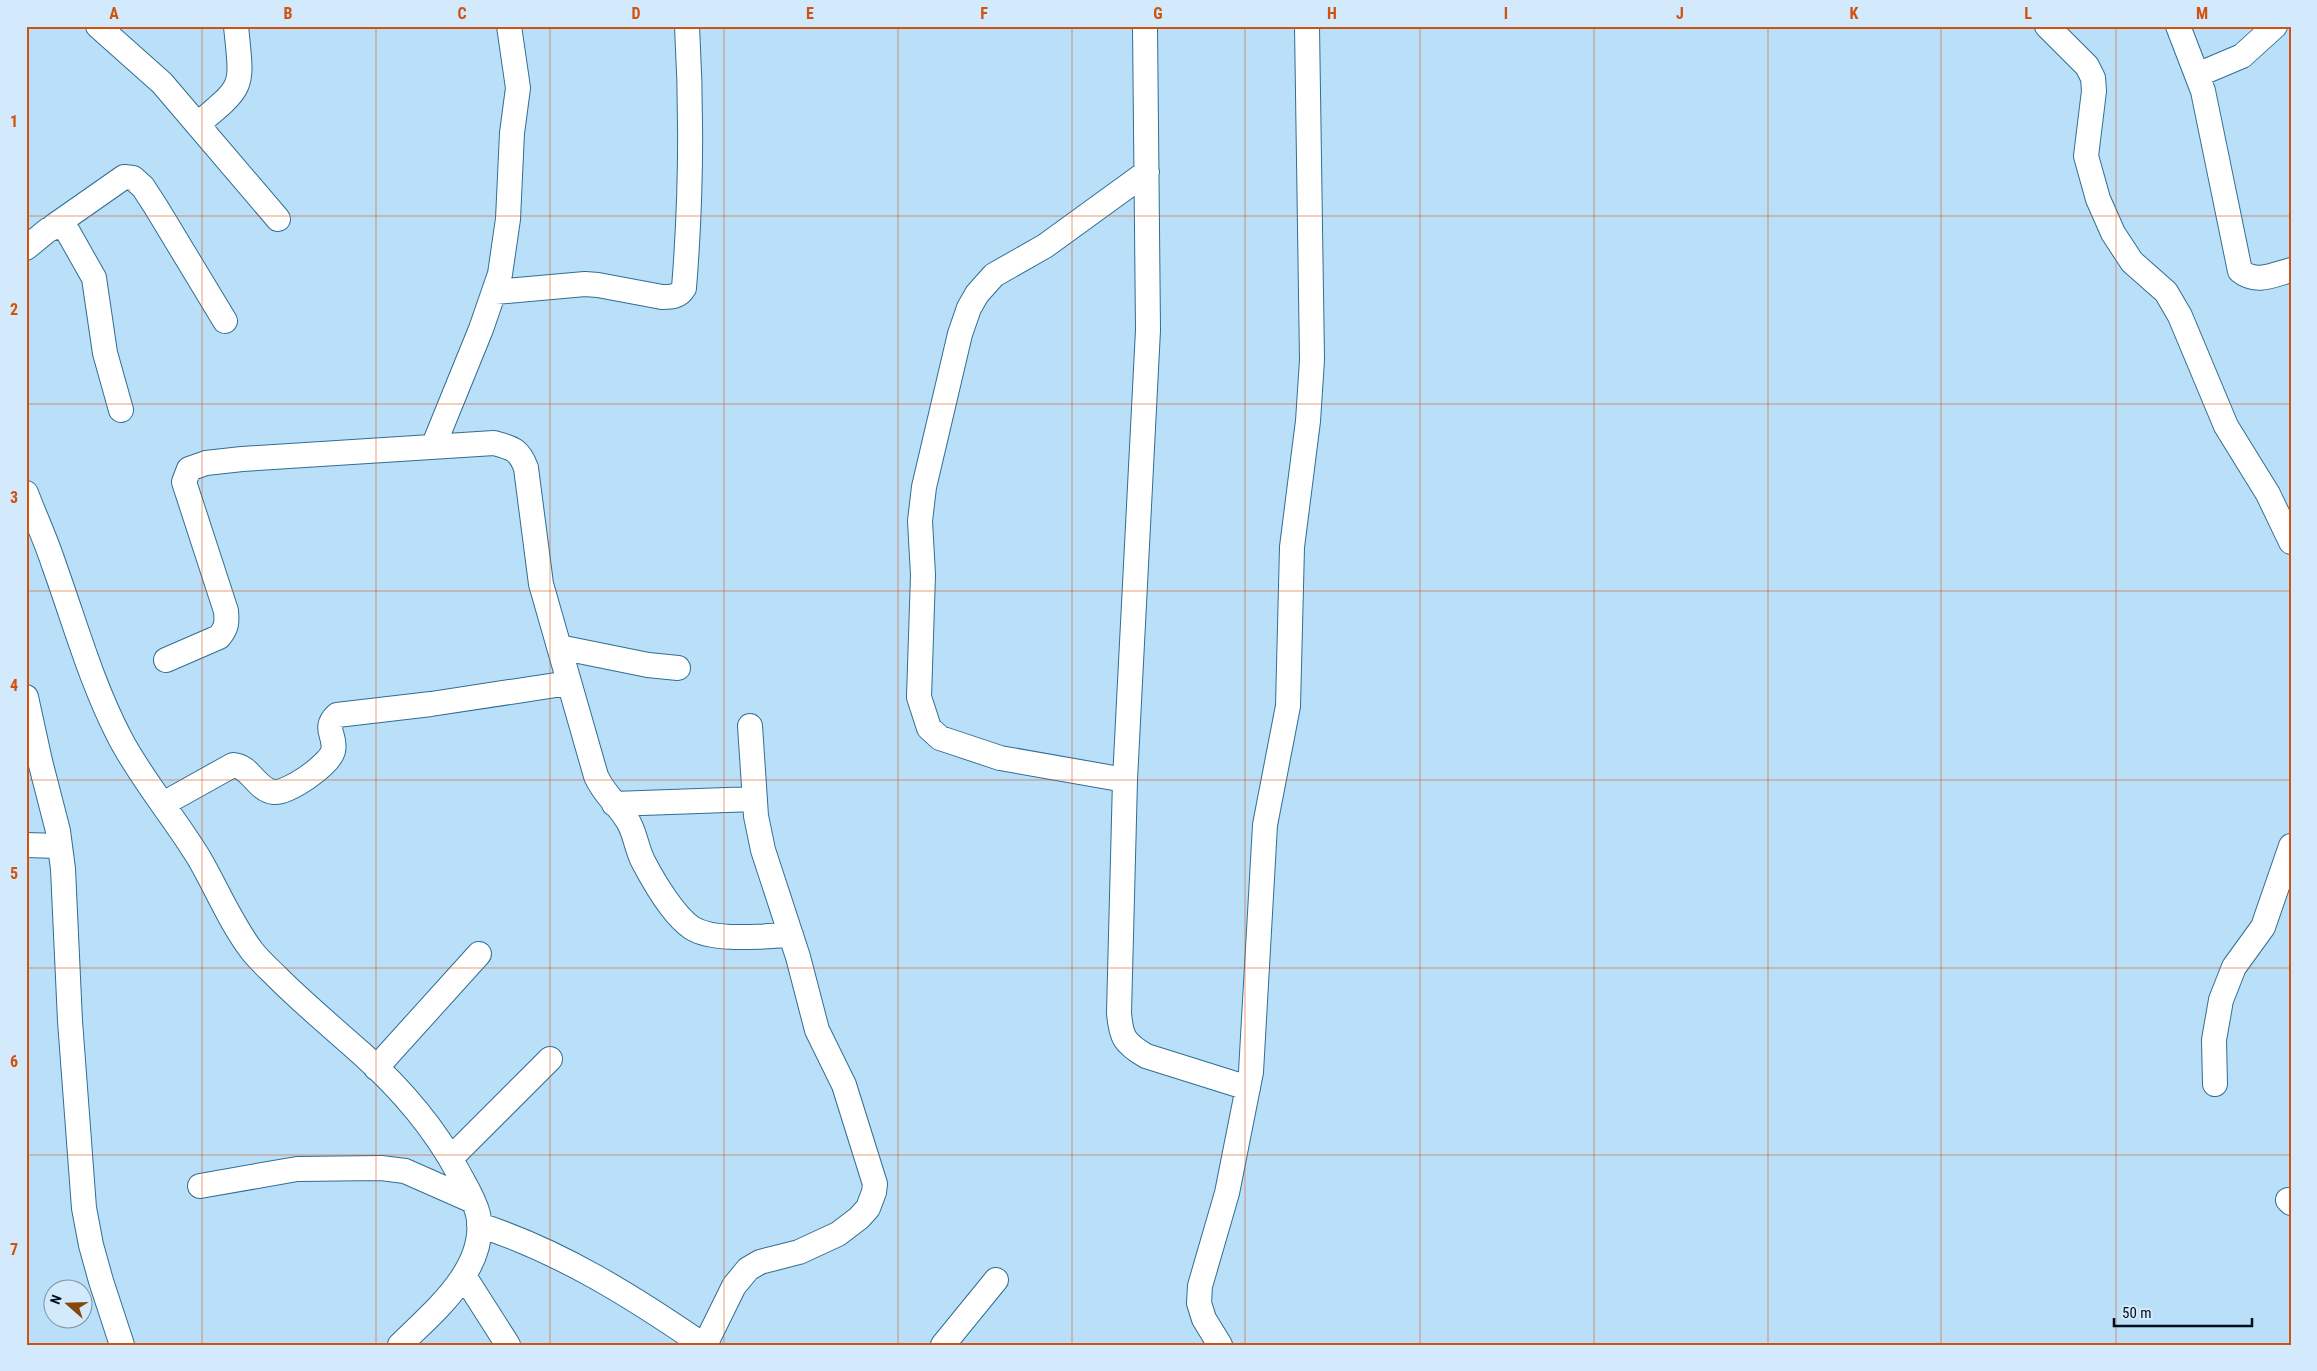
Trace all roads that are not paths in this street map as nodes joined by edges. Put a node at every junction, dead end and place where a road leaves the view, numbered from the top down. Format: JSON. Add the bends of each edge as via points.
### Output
{"nodes":[{"id":1,"x":98,"y":26,"type":"edge"},
{"id":2,"x":236,"y":26,"type":"edge"},
{"id":3,"x":509,"y":26,"type":"edge"},
{"id":4,"x":687,"y":26,"type":"edge"},
{"id":5,"x":1145,"y":26,"type":"edge"},
{"id":6,"x":1307,"y":26,"type":"edge"},
{"id":7,"x":2046,"y":26,"type":"edge"},
{"id":8,"x":2178,"y":26,"type":"edge"},
{"id":9,"x":2275,"y":26,"type":"edge"},
{"id":10,"x":2197,"y":75,"type":"junction"},
{"id":11,"x":198,"y":124,"type":"junction"},
{"id":12,"x":1147,"y":172,"type":"junction"},
{"id":13,"x":278,"y":219,"type":"dead end"},
{"id":14,"x":54,"y":226,"type":"junction"},
{"id":15,"x":26,"y":248,"type":"edge"},
{"id":16,"x":2291,"y":270,"type":"edge"},
{"id":17,"x":495,"y":292,"type":"junction"},
{"id":18,"x":225,"y":321,"type":"dead end"},
{"id":19,"x":121,"y":410,"type":"dead end"},
{"id":20,"x":433,"y":447,"type":"junction"},
{"id":21,"x":26,"y":493,"type":"edge"},
{"id":22,"x":2291,"y":542,"type":"edge"},
{"id":23,"x":558,"y":646,"type":"junction"},
{"id":24,"x":166,"y":660,"type":"dead end"},
{"id":25,"x":678,"y":668,"type":"dead end"},
{"id":26,"x":569,"y":683,"type":"junction"},
{"id":27,"x":26,"y":697,"type":"edge"},
{"id":28,"x":750,"y":726,"type":"dead end"},
{"id":29,"x":1125,"y":780,"type":"junction"},
{"id":30,"x":755,"y":799,"type":"junction"},
{"id":31,"x":164,"y":804,"type":"junction"},
{"id":32,"x":614,"y":804,"type":"junction"},
{"id":33,"x":26,"y":845,"type":"edge"},
{"id":34,"x":60,"y":846,"type":"junction"},
{"id":35,"x":2291,"y":846,"type":"edge"},
{"id":36,"x":790,"y":935,"type":"junction"},
{"id":37,"x":479,"y":954,"type":"dead end"},
{"id":38,"x":550,"y":1059,"type":"dead end"},
{"id":39,"x":376,"y":1068,"type":"junction"},
{"id":40,"x":2215,"y":1084,"type":"dead end"},
{"id":41,"x":1248,"y":1088,"type":"junction"},
{"id":42,"x":451,"y":1158,"type":"junction"},
{"id":43,"x":200,"y":1186,"type":"dead end"},
{"id":44,"x":473,"y":1200,"type":"junction"},
{"id":45,"x":479,"y":1226,"type":"junction"},
{"id":46,"x":464,"y":1276,"type":"junction"},
{"id":47,"x":996,"y":1280,"type":"dead end"},
{"id":48,"x":122,"y":1345,"type":"edge"},
{"id":49,"x":400,"y":1345,"type":"edge"},
{"id":50,"x":508,"y":1345,"type":"edge"},
{"id":51,"x":704,"y":1345,"type":"edge"},
{"id":52,"x":943,"y":1345,"type":"edge"},
{"id":53,"x":1220,"y":1345,"type":"edge"}],
"edges":[{"from":1,"to":11,"type":"street","via":[[162,83]]},
{"from":2,"to":11,"type":"street","via":[[239,84],[230,97]]},
{"from":3,"to":17,"type":"street","via":[[518,88],[512,132],[508,219]]},
{"from":4,"to":17,"type":"street","via":[[691,91],[688,223],[681,293],[662,298],[585,284]]},
{"from":5,"to":12,"type":"street"},
{"from":6,"to":41,"type":"street","via":[[1312,351],[1292,548],[1288,706],[1265,825]]},
{"from":7,"to":22,"type":"street","via":[[2087,66],[2092,78],[2094,91],[2086,156],[2098,199],[2113,233],[2132,262],[2166,292],[2180,316],[2226,426],[2268,494]]},
{"from":8,"to":10,"type":"street"},
{"from":9,"to":10,"type":"street","via":[[2242,56]]},
{"from":10,"to":16,"type":"street","via":[[2240,271],[2255,279]]},
{"from":11,"to":13,"type":"street"},
{"from":12,"to":29,"type":"street","via":[[1148,330]]},
{"from":12,"to":29,"type":"street","via":[[1046,246],[994,275],[977,294],[960,334],[924,486],[920,521],[919,697],[929,728],[940,738],[1000,758]]},
{"from":14,"to":15,"type":"street"},
{"from":14,"to":18,"type":"street","via":[[120,179],[133,178],[156,207]]},
{"from":14,"to":19,"type":"street","via":[[63,227],[68,232],[94,278],[105,353]]},
{"from":17,"to":20,"type":"street"},
{"from":20,"to":23,"type":"street","via":[[494,443],[521,455],[530,489],[541,584]]},
{"from":20,"to":24,"type":"street","via":[[242,458],[189,469],[184,482],[227,622],[219,637]]},
{"from":21,"to":31,"type":"street","via":[[105,707],[134,765]]},
{"from":23,"to":25,"type":"street"},
{"from":23,"to":26,"type":"street"},
{"from":26,"to":31,"type":"street","via":[[337,715],[330,724],[334,744],[328,760],[292,786],[276,792],[265,789],[245,769],[233,765]]},
{"from":26,"to":32,"type":"street","via":[[596,776]]},
{"from":27,"to":34,"type":"street"},
{"from":28,"to":30,"type":"street"},
{"from":29,"to":41,"type":"street","via":[[1121,1032],[1132,1048],[1146,1056]]},
{"from":30,"to":32,"type":"street"},
{"from":30,"to":36,"type":"street","via":[[763,850]]},
{"from":31,"to":39,"type":"street","via":[[254,954]]},
{"from":32,"to":36,"type":"street","via":[[629,823],[642,861],[654,882],[692,928],[713,935]]},
{"from":33,"to":34,"type":"street"},
{"from":34,"to":48,"type":"street","via":[[84,1208],[100,1281]]},
{"from":35,"to":40,"type":"street","via":[[2263,927],[2234,967],[2220,1000],[2214,1040]]},
{"from":36,"to":51,"type":"street","via":[[817,1030],[847,1095],[870,1168],[874,1192],[868,1208],[848,1228],[799,1252],[760,1262],[748,1269],[734,1286]]},
{"from":37,"to":39,"type":"street"},
{"from":38,"to":42,"type":"street"},
{"from":39,"to":42,"type":"street","via":[[429,1125]]},
{"from":41,"to":53,"type":"street","via":[[1227,1194],[1200,1286],[1199,1303],[1204,1319]]},
{"from":42,"to":44,"type":"street"},
{"from":43,"to":44,"type":"street","via":[[298,1169],[381,1168],[405,1171]]},
{"from":44,"to":45,"type":"street"},
{"from":45,"to":46,"type":"street","via":[[478,1239]]},
{"from":45,"to":51,"type":"street","via":[[557,1256]]},
{"from":46,"to":49,"type":"street"},
{"from":46,"to":50,"type":"street"},
{"from":47,"to":52,"type":"street"}]}
